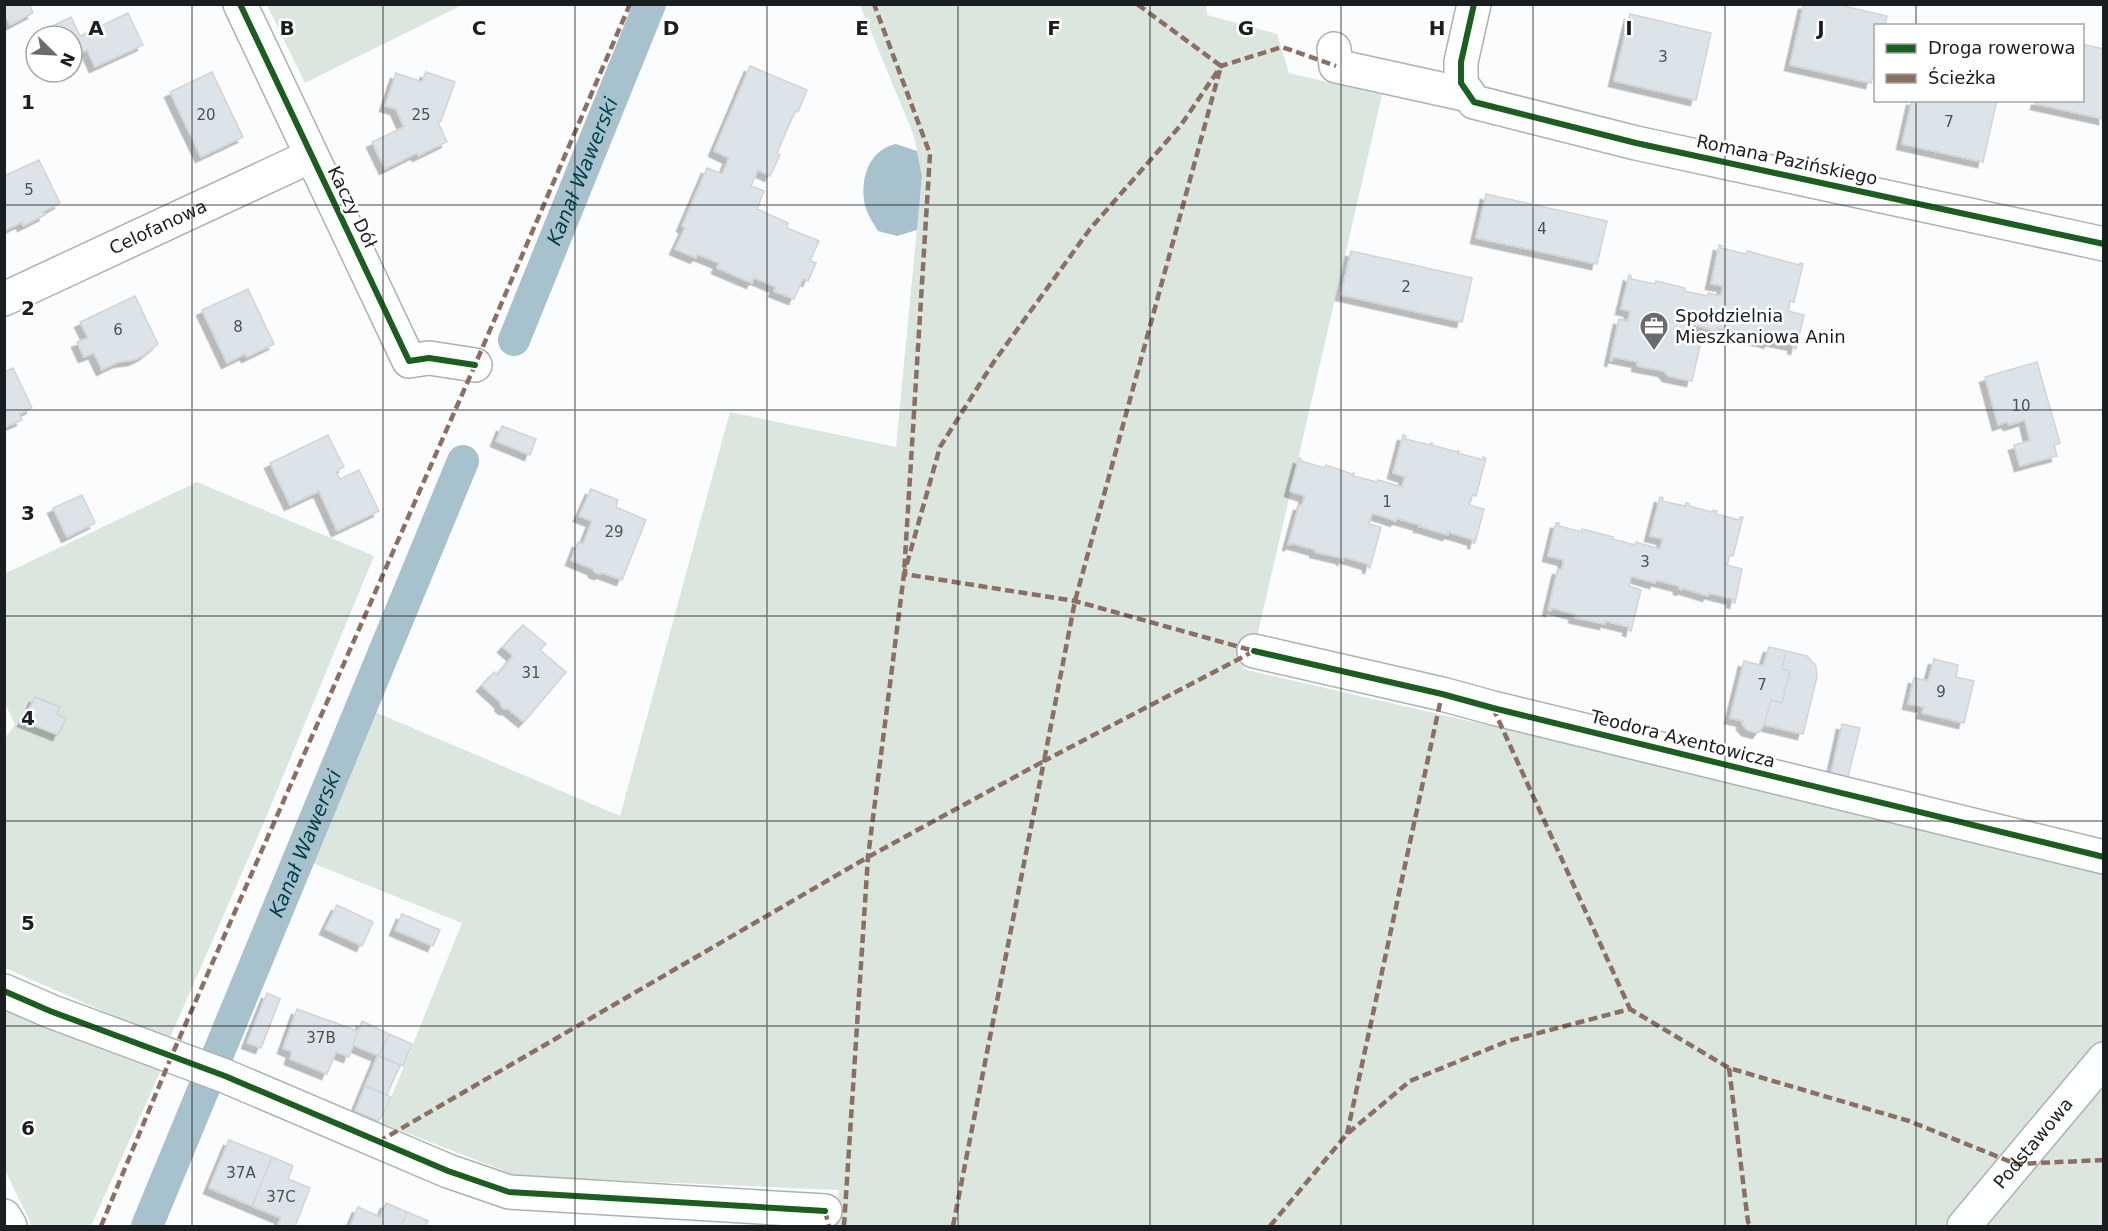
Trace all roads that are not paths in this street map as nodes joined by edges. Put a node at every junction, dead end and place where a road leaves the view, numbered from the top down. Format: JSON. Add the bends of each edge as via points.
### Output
{"nodes":[{"id":1,"x":240,"y":4,"type":"edge"},
{"id":2,"x":1474,"y":4,"type":"edge"},
{"id":3,"x":1334,"y":49,"type":"dead end"},
{"id":4,"x":1468,"y":95,"type":"junction"},
{"id":5,"x":311,"y":156,"type":"junction"},
{"id":6,"x":2103,"y":244,"type":"edge"},
{"id":7,"x":4,"y":299,"type":"edge"},
{"id":8,"x":476,"y":365,"type":"dead end"},
{"id":9,"x":1254,"y":651,"type":"dead end"},
{"id":10,"x":2103,"y":857,"type":"edge"},
{"id":11,"x":4,"y":990,"type":"edge"},
{"id":12,"x":2103,"y":1059,"type":"edge"},
{"id":13,"x":825,"y":1211,"type":"dead end"},
{"id":14,"x":4,"y":1216,"type":"edge"},
{"id":15,"x":10,"y":1227,"type":"edge"},
{"id":16,"x":1964,"y":1227,"type":"edge"}],
"edges":[{"from":1,"to":5,"type":"street","name":"Kaczy Dół"},
{"from":2,"to":4,"type":"street","via":[[1461,62],[1461,83]]},
{"from":3,"to":4,"type":"street","name":"Romana Pazińskiego","via":[[1336,66]]},
{"from":4,"to":6,"type":"street","name":"Romana Pazińskiego","via":[[1483,105],[1589,132]]},
{"from":5,"to":7,"type":"street","name":"Celofanowa"},
{"from":5,"to":8,"type":"street","name":"Kaczy Dół","via":[[409,361],[429,358]]},
{"from":9,"to":10,"type":"street","name":"Teodora Axentowicza"},
{"from":11,"to":13,"type":"street","via":[[225,1076],[448,1171],[509,1192]]},
{"from":12,"to":16,"type":"street","name":"Podstawowa"},
{"from":14,"to":15,"type":"street"}]}
